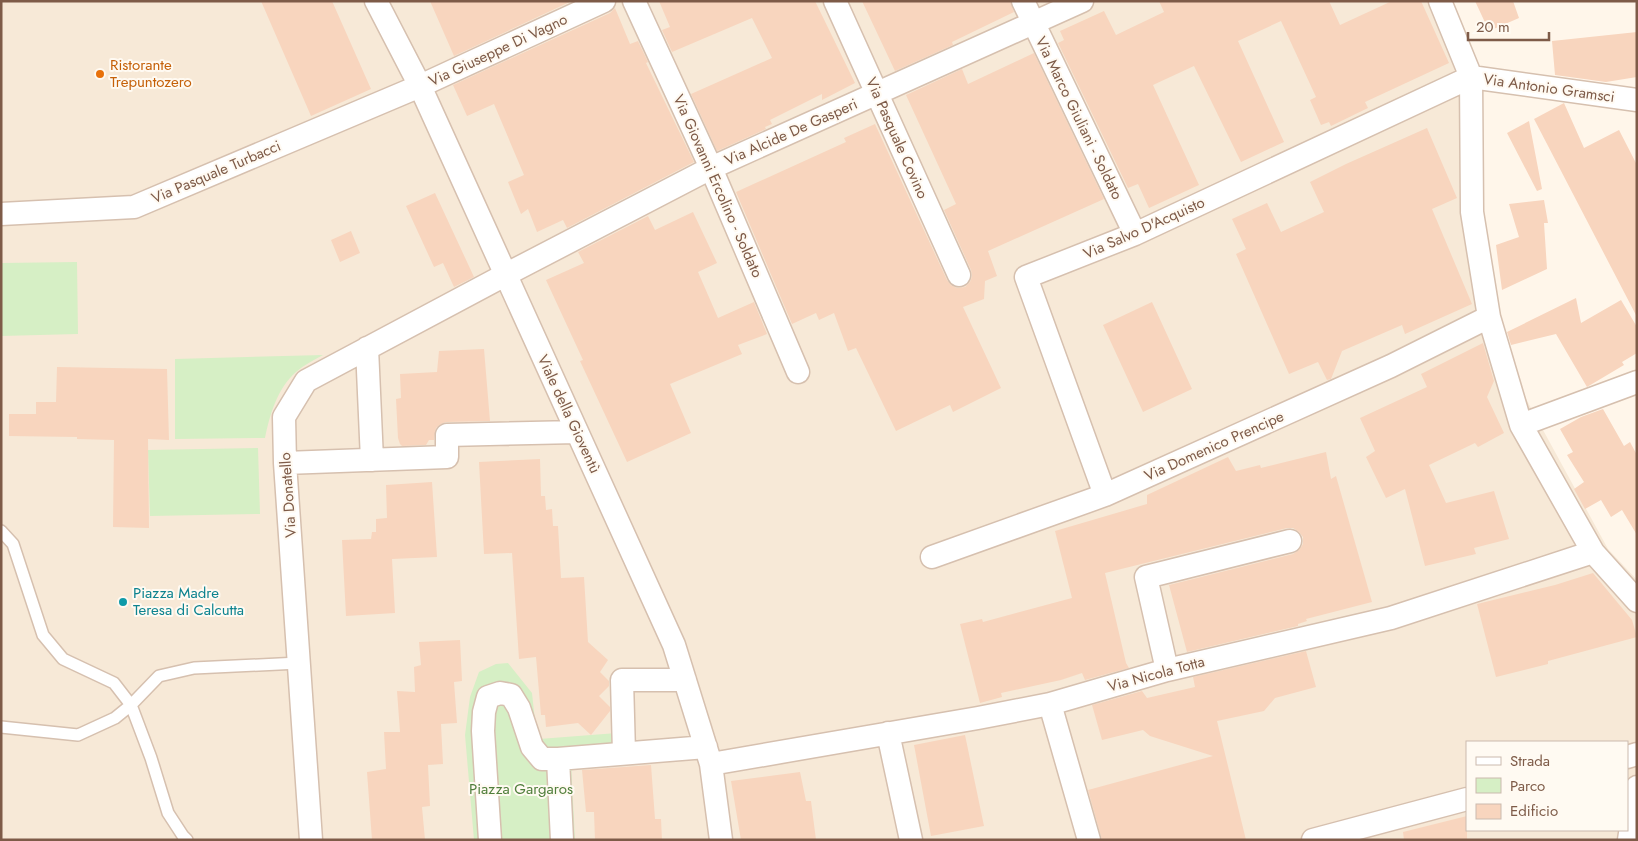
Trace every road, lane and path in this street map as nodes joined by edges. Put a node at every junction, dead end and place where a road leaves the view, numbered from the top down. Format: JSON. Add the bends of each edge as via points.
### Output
{"nodes":[{"id":1,"x":604,"y":1,"type":"edge"},
{"id":2,"x":634,"y":1,"type":"edge"},
{"id":3,"x":835,"y":1,"type":"edge"},
{"id":4,"x":1023,"y":1,"type":"edge"},
{"id":5,"x":1082,"y":1,"type":"edge"},
{"id":6,"x":1440,"y":1,"type":"edge"},
{"id":7,"x":378,"y":2,"type":"edge"},
{"id":8,"x":1033,"y":23,"type":"junction"},
{"id":9,"x":1471,"y":77,"type":"junction"},
{"id":10,"x":420,"y":86,"type":"junction"},
{"id":11,"x":877,"y":93,"type":"junction"},
{"id":12,"x":1634,"y":105,"type":"edge"},
{"id":13,"x":711,"y":168,"type":"junction"},
{"id":14,"x":1,"y":214,"type":"edge"},
{"id":15,"x":1135,"y":234,"type":"junction"},
{"id":16,"x":505,"y":275,"type":"junction"},
{"id":17,"x":959,"y":275,"type":"dead end"},
{"id":18,"x":1489,"y":317,"type":"junction"},
{"id":19,"x":367,"y":348,"type":"junction"},
{"id":20,"x":798,"y":372,"type":"dead end"},
{"id":21,"x":1637,"y":382,"type":"edge"},
{"id":22,"x":1521,"y":425,"type":"junction"},
{"id":23,"x":577,"y":432,"type":"junction"},
{"id":24,"x":372,"y":460,"type":"junction"},
{"id":25,"x":285,"y":462,"type":"junction"},
{"id":26,"x":1105,"y":495,"type":"junction"},
{"id":27,"x":1,"y":531,"type":"edge"},
{"id":28,"x":1290,"y":541,"type":"dead end"},
{"id":29,"x":1593,"y":552,"type":"junction"},
{"id":30,"x":932,"y":557,"type":"dead end"},
{"id":31,"x":1637,"y":601,"type":"edge"},
{"id":32,"x":299,"y":663,"type":"junction"},
{"id":33,"x":1168,"y":670,"type":"junction"},
{"id":34,"x":685,"y":680,"type":"junction"},
{"id":35,"x":1050,"y":704,"type":"junction"},
{"id":36,"x":132,"y":705,"type":"junction"},
{"id":37,"x":1,"y":727,"type":"edge"},
{"id":38,"x":888,"y":734,"type":"junction"},
{"id":39,"x":624,"y":753,"type":"junction"},
{"id":40,"x":708,"y":756,"type":"junction"},
{"id":41,"x":558,"y":759,"type":"junction"},
{"id":42,"x":1637,"y":786,"type":"edge"},
{"id":43,"x":1466,"y":799,"type":"edge"},
{"id":44,"x":187,"y":840,"type":"edge"},
{"id":45,"x":312,"y":840,"type":"edge"},
{"id":46,"x":490,"y":840,"type":"edge"},
{"id":47,"x":562,"y":840,"type":"edge"},
{"id":48,"x":721,"y":840,"type":"edge"},
{"id":49,"x":911,"y":840,"type":"edge"},
{"id":50,"x":1089,"y":840,"type":"edge"},
{"id":51,"x":1313,"y":840,"type":"edge"},
{"id":52,"x":1629,"y":840,"type":"edge"}],
"edges":[{"from":1,"to":10,"type":"street","name":"Via Giuseppe Di Vagno"},
{"from":2,"to":13,"type":"street","name":"Via Giovanni Ercolino - Soldato"},
{"from":3,"to":11,"type":"street","name":"Via Pasquale Covino"},
{"from":4,"to":8,"type":"street","name":"Via Marco Giuliani - Soldato"},
{"from":5,"to":8,"type":"street","name":"Via Alcide De Gasperi"},
{"from":6,"to":9,"type":"street"},
{"from":7,"to":10,"type":"street","name":"Viale della Gioventù"},
{"from":8,"to":11,"type":"street","name":"Via Alcide De Gasperi"},
{"from":8,"to":15,"type":"street","name":"Via Marco Giuliani - Soldato"},
{"from":9,"to":12,"type":"street","name":"Via Antonio Gramsci"},
{"from":9,"to":15,"type":"street","name":"Via Salvo D'Acquisto"},
{"from":9,"to":18,"type":"street","via":[[1472,212]]},
{"from":10,"to":14,"type":"street","name":"Via Pasquale Turbacci","via":[[134,207]]},
{"from":10,"to":16,"type":"street","name":"Viale della Gioventù"},
{"from":11,"to":13,"type":"street","name":"Via Alcide De Gasperi"},
{"from":11,"to":17,"type":"street","name":"Via Pasquale Covino"},
{"from":13,"to":16,"type":"street","name":"Via Alcide De Gasperi"},
{"from":13,"to":20,"type":"street","name":"Via Giovanni Ercolino - Soldato"},
{"from":15,"to":26,"type":"street","name":"Via Salvo D'Acquisto","via":[[1026,277]]},
{"from":16,"to":19,"type":"street","name":"Via Donatello"},
{"from":16,"to":23,"type":"street","name":"Viale della Gioventù"},
{"from":18,"to":22,"type":"street"},
{"from":18,"to":26,"type":"street","name":"Via Domenico Prencipe","via":[[1391,366]]},
{"from":19,"to":24,"type":"street"},
{"from":19,"to":25,"type":"street","name":"Via Donatello","via":[[306,381],[284,416]]},
{"from":21,"to":22,"type":"street"},
{"from":22,"to":29,"type":"street"},
{"from":23,"to":24,"type":"street","via":[[447,435],[447,457]]},
{"from":23,"to":34,"type":"street","name":"Viale della Gioventù","via":[[660,612]]},
{"from":24,"to":25,"type":"street"},
{"from":25,"to":32,"type":"street","name":"Via Donatello"},
{"from":26,"to":30,"type":"street","name":"Via Domenico Prencipe"},
{"from":27,"to":36,"type":"lane","via":[[13,544],[43,635],[63,659],[114,683]]},
{"from":28,"to":33,"type":"street","via":[[1146,578]]},
{"from":29,"to":31,"type":"street"},
{"from":29,"to":33,"type":"street","name":"Via Nicola Totta","via":[[1391,618]]},
{"from":32,"to":36,"type":"lane","via":[[194,668],[159,676]]},
{"from":32,"to":45,"type":"street","name":"Via Donatello"},
{"from":33,"to":35,"type":"street","name":"Via Nicola Totta"},
{"from":34,"to":39,"type":"street","via":[[622,680]]},
{"from":34,"to":40,"type":"street","name":"Viale della Gioventù"},
{"from":35,"to":38,"type":"street","name":"Via Nicola Totta"},
{"from":35,"to":50,"type":"street"},
{"from":36,"to":37,"type":"lane","via":[[115,718],[78,734]]},
{"from":36,"to":44,"type":"lane","via":[[168,813]]},
{"from":38,"to":40,"type":"street","name":"Via Nicola Totta"},
{"from":38,"to":49,"type":"street"},
{"from":39,"to":40,"type":"street","name":"Via Nicola Totta"},
{"from":39,"to":41,"type":"street","name":"Via Nicola Totta"},
{"from":40,"to":48,"type":"street","name":"Viale della Gioventù"},
{"from":41,"to":46,"type":"street","via":[[542,759],[532,747],[519,708],[511,695],[500,693],[488,697],[482,731]]},
{"from":41,"to":47,"type":"street"},
{"from":42,"to":52,"type":"street"},
{"from":43,"to":51,"type":"street"}]}
